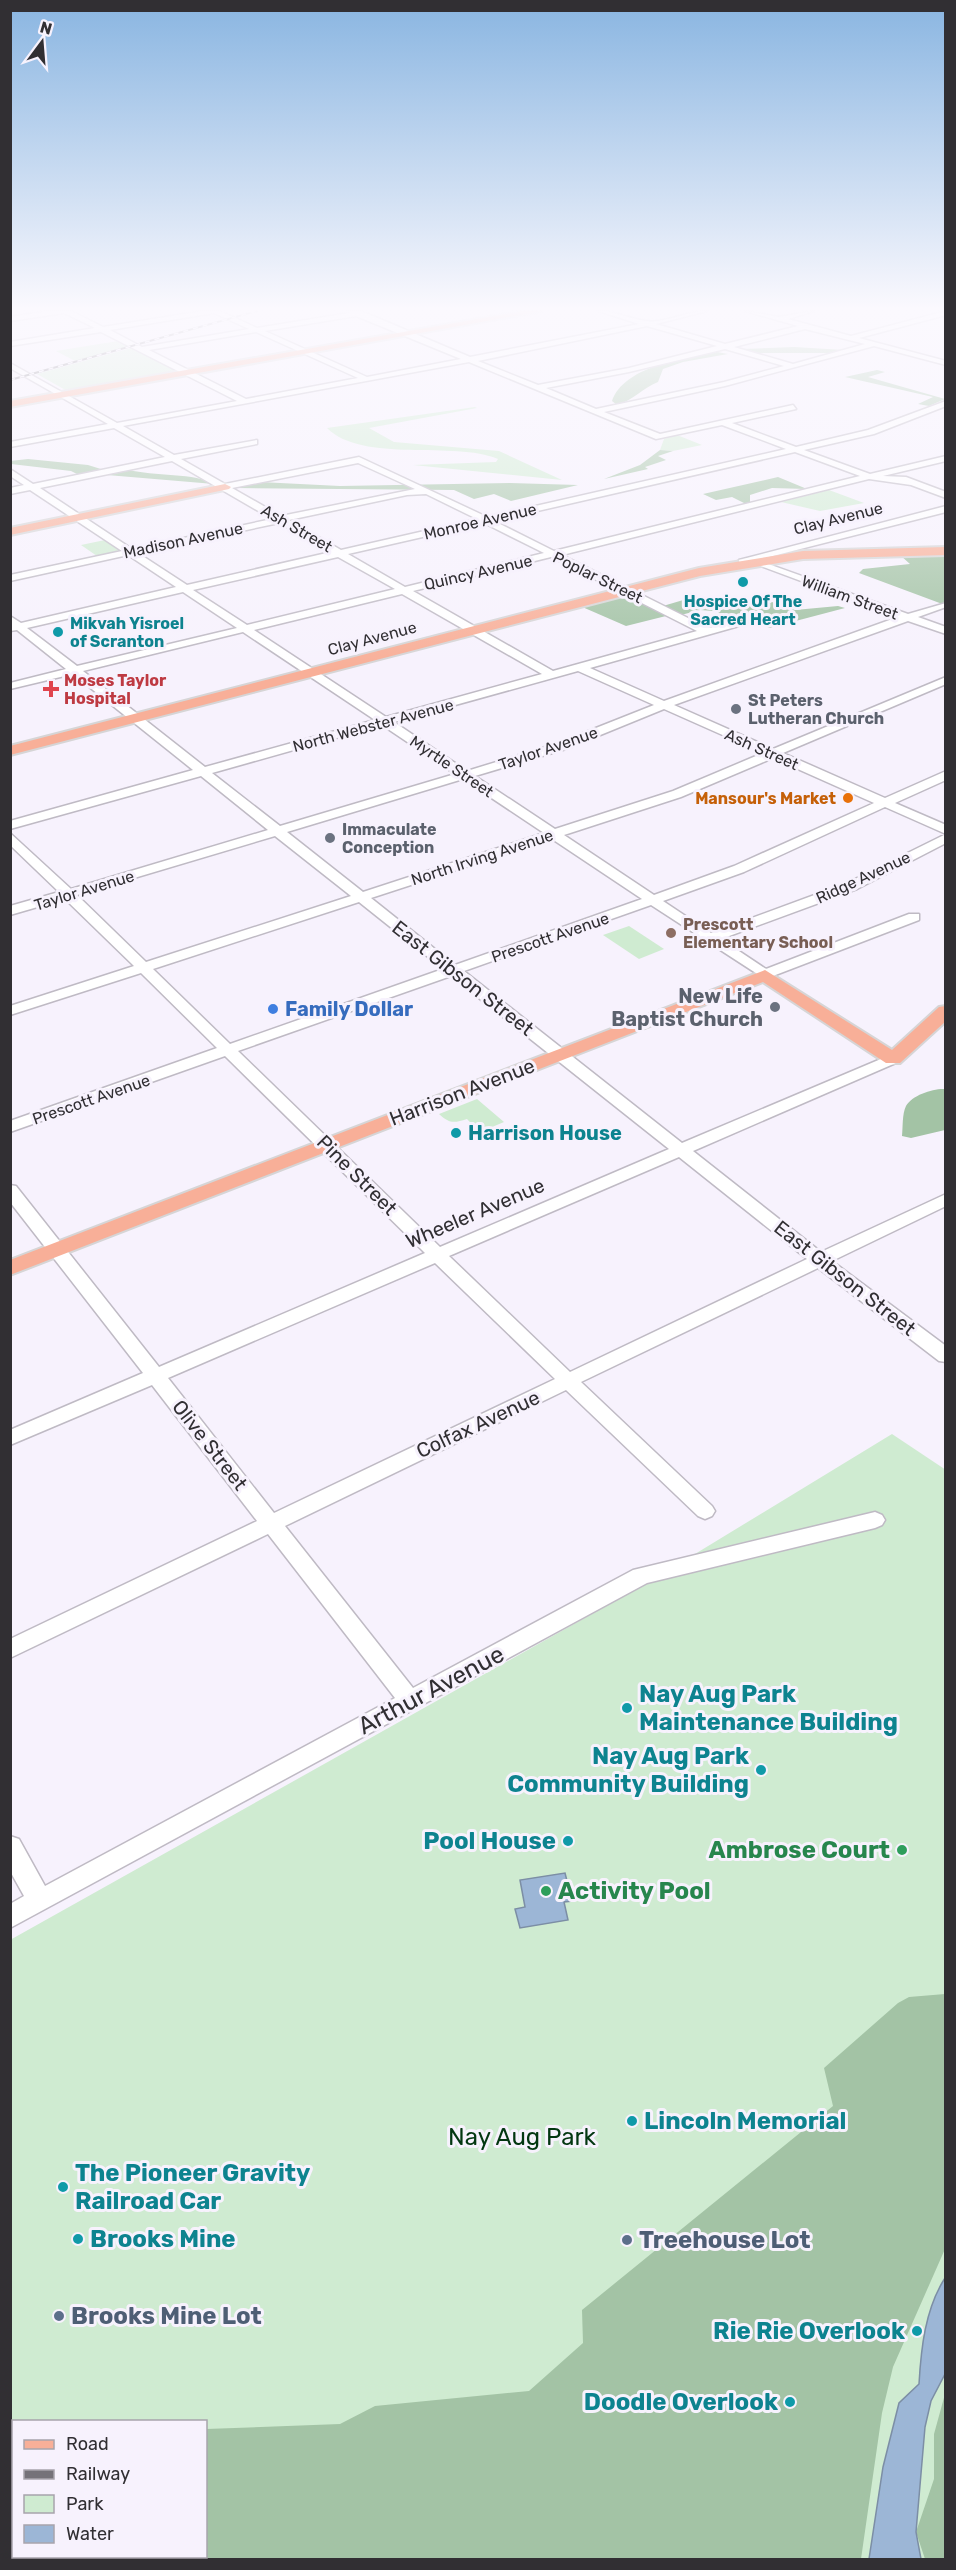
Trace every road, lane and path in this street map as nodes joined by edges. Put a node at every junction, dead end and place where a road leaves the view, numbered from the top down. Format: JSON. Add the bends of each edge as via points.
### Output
{"nodes":[{"id":1,"x":89,"y":431,"type":"edge"},
{"id":2,"x":126,"y":431,"type":"edge"},
{"id":3,"x":645,"y":431,"type":"edge"},
{"id":4,"x":688,"y":431,"type":"edge"},
{"id":5,"x":745,"y":431,"type":"edge"},
{"id":6,"x":874,"y":431,"type":"edge"},
{"id":7,"x":19,"y":435,"type":"dead end"},
{"id":8,"x":33,"y":441,"type":"junction"},
{"id":9,"x":254,"y":442,"type":"dead end"},
{"id":10,"x":10,"y":446,"type":"edge"},
{"id":11,"x":795,"y":450,"type":"junction"},
{"id":12,"x":173,"y":458,"type":"junction"},
{"id":13,"x":945,"y":458,"type":"edge"},
{"id":14,"x":10,"y":472,"type":"edge"},
{"id":15,"x":857,"y":473,"type":"junction"},
{"id":16,"x":885,"y":474,"type":"junction"},
{"id":17,"x":870,"y":477,"type":"junction"},
{"id":18,"x":915,"y":483,"type":"junction"},
{"id":19,"x":31,"y":486,"type":"junction"},
{"id":20,"x":225,"y":487,"type":"junction"},
{"id":21,"x":10,"y":490,"type":"edge"},
{"id":22,"x":427,"y":492,"type":"junction"},
{"id":23,"x":945,"y":495,"type":"edge"},
{"id":24,"x":945,"y":509,"type":"edge"},
{"id":25,"x":79,"y":518,"type":"junction"},
{"id":26,"x":280,"y":519,"type":"junction"},
{"id":27,"x":483,"y":520,"type":"junction"},
{"id":28,"x":10,"y":532,"type":"edge"},
{"id":29,"x":130,"y":551,"type":"junction"},
{"id":30,"x":945,"y":551,"type":"edge"},
{"id":31,"x":339,"y":553,"type":"junction"},
{"id":32,"x":552,"y":554,"type":"junction"},
{"id":33,"x":749,"y":563,"type":"junction"},
{"id":34,"x":10,"y":578,"type":"edge"},
{"id":35,"x":186,"y":588,"type":"junction"},
{"id":36,"x":404,"y":590,"type":"junction"},
{"id":37,"x":625,"y":592,"type":"junction"},
{"id":38,"x":942,"y":605,"type":"dead end"},
{"id":39,"x":908,"y":618,"type":"junction"},
{"id":40,"x":735,"y":624,"type":"dead end"},
{"id":41,"x":14,"y":625,"type":"edge"},
{"id":42,"x":246,"y":628,"type":"junction"},
{"id":43,"x":475,"y":630,"type":"junction"},
{"id":44,"x":707,"y":632,"type":"junction"},
{"id":45,"x":945,"y":632,"type":"edge"},
{"id":46,"x":579,"y":667,"type":"junction"},
{"id":47,"x":75,"y":670,"type":"junction"},
{"id":48,"x":313,"y":672,"type":"junction"},
{"id":49,"x":552,"y":675,"type":"junction"},
{"id":50,"x":945,"y":680,"type":"edge"},
{"id":51,"x":10,"y":686,"type":"edge"},
{"id":52,"x":663,"y":705,"type":"junction"},
{"id":53,"x":135,"y":719,"type":"junction"},
{"id":54,"x":386,"y":721,"type":"junction"},
{"id":55,"x":10,"y":751,"type":"edge"},
{"id":56,"x":769,"y":753,"type":"junction"},
{"id":57,"x":202,"y":772,"type":"junction"},
{"id":58,"x":466,"y":775,"type":"junction"},
{"id":59,"x":945,"y":775,"type":"edge"},
{"id":60,"x":883,"y":802,"type":"junction"},
{"id":61,"x":10,"y":825,"type":"edge"},
{"id":62,"x":945,"y":830,"type":"edge"},
{"id":63,"x":277,"y":832,"type":"junction"},
{"id":64,"x":554,"y":834,"type":"junction"},
{"id":65,"x":10,"y":837,"type":"edge"},
{"id":66,"x":945,"y":838,"type":"edge"},
{"id":67,"x":69,"y":894,"type":"junction"},
{"id":68,"x":361,"y":897,"type":"junction"},
{"id":69,"x":653,"y":900,"type":"junction"},
{"id":70,"x":10,"y":912,"type":"edge"},
{"id":71,"x":915,"y":917,"type":"dead end"},
{"id":72,"x":711,"y":938,"type":"junction"},
{"id":73,"x":144,"y":968,"type":"junction"},
{"id":74,"x":454,"y":970,"type":"junction"},
{"id":75,"x":765,"y":975,"type":"junction"},
{"id":76,"x":10,"y":1011,"type":"edge"},
{"id":77,"x":945,"y":1011,"type":"edge"},
{"id":78,"x":229,"y":1050,"type":"junction"},
{"id":79,"x":561,"y":1054,"type":"junction"},
{"id":80,"x":893,"y":1059,"type":"junction"},
{"id":81,"x":10,"y":1127,"type":"edge"},
{"id":82,"x":326,"y":1146,"type":"junction"},
{"id":83,"x":680,"y":1149,"type":"junction"},
{"id":84,"x":10,"y":1190,"type":"edge"},
{"id":85,"x":945,"y":1199,"type":"edge"},
{"id":86,"x":59,"y":1250,"type":"junction"},
{"id":87,"x":437,"y":1254,"type":"junction"},
{"id":88,"x":818,"y":1259,"type":"junction"},
{"id":89,"x":10,"y":1268,"type":"edge"},
{"id":90,"x":945,"y":1356,"type":"edge"},
{"id":91,"x":155,"y":1376,"type":"junction"},
{"id":92,"x":568,"y":1381,"type":"junction"},
{"id":93,"x":10,"y":1438,"type":"edge"},
{"id":94,"x":705,"y":1511,"type":"dead end"},
{"id":95,"x":875,"y":1520,"type":"dead end"},
{"id":96,"x":270,"y":1522,"type":"junction"},
{"id":97,"x":10,"y":1649,"type":"edge"},
{"id":98,"x":410,"y":1701,"type":"junction"},
{"id":99,"x":10,"y":1846,"type":"edge"},
{"id":100,"x":40,"y":1901,"type":"junction"},
{"id":101,"x":10,"y":1917,"type":"edge"}],
"edges":[{"from":1,"to":8,"type":"street"},
{"from":2,"to":12,"type":"street","name":"Ash Street"},
{"from":3,"to":4,"type":"street","via":[[660,437]]},
{"from":5,"to":11,"type":"street"},
{"from":6,"to":11,"type":"street","name":"Monroe Avenue"},
{"from":7,"to":8,"type":"street"},
{"from":8,"to":10,"type":"street"},
{"from":9,"to":12,"type":"street"},
{"from":11,"to":15,"type":"street"},
{"from":11,"to":27,"type":"street","name":"Monroe Avenue"},
{"from":12,"to":19,"type":"street"},
{"from":12,"to":20,"type":"street","name":"Ash Street"},
{"from":13,"to":16,"type":"street","name":"Quincy Avenue"},
{"from":14,"to":19,"type":"street","name":"Myrtle Street"},
{"from":15,"to":16,"type":"street"},
{"from":15,"to":17,"type":"street"},
{"from":16,"to":17,"type":"street","name":"Quincy Avenue"},
{"from":16,"to":18,"type":"street"},
{"from":17,"to":18,"type":"street"},
{"from":17,"to":32,"type":"street","name":"Quincy Avenue"},
{"from":18,"to":23,"type":"street"},
{"from":19,"to":21,"type":"street"},
{"from":19,"to":25,"type":"street","name":"Myrtle Street"},
{"from":20,"to":22,"type":"street","name":"Poplar Street","via":[[359,460]]},
{"from":20,"to":25,"type":"main road"},
{"from":20,"to":26,"type":"street","name":"Ash Street"},
{"from":22,"to":26,"type":"street","name":"Madison Avenue","via":[[407,492]]},
{"from":22,"to":27,"type":"street","name":"Poplar Street"},
{"from":24,"to":33,"type":"street","name":"Clay Avenue","via":[[742,562]]},
{"from":25,"to":28,"type":"main road"},
{"from":25,"to":29,"type":"street","name":"Myrtle Street"},
{"from":26,"to":29,"type":"street","name":"Madison Avenue"},
{"from":26,"to":31,"type":"street","name":"Ash Street"},
{"from":27,"to":31,"type":"street","name":"Monroe Avenue"},
{"from":27,"to":32,"type":"street","name":"Poplar Street"},
{"from":29,"to":34,"type":"street","name":"Madison Avenue"},
{"from":29,"to":35,"type":"street","name":"Myrtle Street"},
{"from":30,"to":33,"type":"main road","via":[[830,553]]},
{"from":31,"to":35,"type":"street","name":"Monroe Avenue"},
{"from":31,"to":36,"type":"street","name":"Ash Street"},
{"from":32,"to":36,"type":"street","name":"Quincy Avenue"},
{"from":32,"to":37,"type":"street","name":"Poplar Street"},
{"from":33,"to":37,"type":"main road","name":"Clay Avenue"},
{"from":33,"to":39,"type":"street","name":"William Street"},
{"from":35,"to":41,"type":"street","name":"Monroe Avenue"},
{"from":35,"to":42,"type":"street","name":"Myrtle Street"},
{"from":36,"to":42,"type":"street","name":"Quincy Avenue"},
{"from":36,"to":43,"type":"street","name":"Ash Street"},
{"from":37,"to":43,"type":"main road","name":"Clay Avenue"},
{"from":37,"to":44,"type":"street","name":"Poplar Street"},
{"from":38,"to":39,"type":"street","name":"Taylor Avenue"},
{"from":39,"to":45,"type":"street","name":"William Street"},
{"from":39,"to":52,"type":"street","name":"Taylor Avenue"},
{"from":40,"to":44,"type":"street","name":"North Webster Avenue"},
{"from":41,"to":47,"type":"street","name":"East Gibson Street"},
{"from":42,"to":47,"type":"street","name":"Quincy Avenue"},
{"from":42,"to":48,"type":"street","name":"Myrtle Street"},
{"from":43,"to":48,"type":"main road","name":"Clay Avenue"},
{"from":43,"to":49,"type":"street","name":"Ash Street"},
{"from":44,"to":46,"type":"street","name":"North Webster Avenue"},
{"from":46,"to":49,"type":"street","name":"North Webster Avenue"},
{"from":46,"to":52,"type":"street","name":"Ash Street"},
{"from":47,"to":51,"type":"street","name":"Quincy Avenue"},
{"from":47,"to":53,"type":"street","name":"East Gibson Street"},
{"from":48,"to":53,"type":"main road","name":"Clay Avenue"},
{"from":48,"to":54,"type":"street","name":"Myrtle Street"},
{"from":49,"to":54,"type":"street","name":"North Webster Avenue"},
{"from":50,"to":56,"type":"street","name":"North Irving Avenue"},
{"from":52,"to":56,"type":"street","name":"Ash Street"},
{"from":52,"to":58,"type":"street","name":"Taylor Avenue","via":[[562,746]]},
{"from":53,"to":55,"type":"main road","name":"Clay Avenue"},
{"from":53,"to":57,"type":"street","name":"East Gibson Street"},
{"from":54,"to":57,"type":"street","name":"North Webster Avenue"},
{"from":54,"to":58,"type":"street","name":"Myrtle Street"},
{"from":56,"to":60,"type":"street","name":"Ash Street"},
{"from":56,"to":64,"type":"street","name":"North Irving Avenue","via":[[677,794]]},
{"from":57,"to":61,"type":"street","name":"North Webster Avenue"},
{"from":57,"to":63,"type":"street","name":"East Gibson Street"},
{"from":58,"to":63,"type":"street","name":"Taylor Avenue"},
{"from":58,"to":64,"type":"street","name":"Myrtle Street"},
{"from":59,"to":60,"type":"street","name":"Prescott Avenue"},
{"from":60,"to":62,"type":"street","name":"Ash Street"},
{"from":60,"to":69,"type":"street","name":"Prescott Avenue","via":[[739,869]]},
{"from":63,"to":67,"type":"street","name":"Taylor Avenue"},
{"from":63,"to":68,"type":"street","name":"East Gibson Street"},
{"from":64,"to":68,"type":"street","name":"North Irving Avenue"},
{"from":64,"to":69,"type":"street","name":"Myrtle Street"},
{"from":65,"to":67,"type":"street","name":"Pine Street"},
{"from":66,"to":72,"type":"street","name":"Ridge Avenue","via":[[852,886]]},
{"from":67,"to":70,"type":"street","name":"Taylor Avenue"},
{"from":67,"to":73,"type":"street","name":"Pine Street"},
{"from":68,"to":73,"type":"street","name":"North Irving Avenue"},
{"from":68,"to":74,"type":"street","name":"East Gibson Street"},
{"from":69,"to":72,"type":"street","name":"Myrtle Street"},
{"from":69,"to":74,"type":"street","name":"Prescott Avenue"},
{"from":71,"to":75,"type":"street","name":"Harrison Avenue"},
{"from":72,"to":75,"type":"street","name":"Myrtle Street"},
{"from":73,"to":76,"type":"street","name":"North Irving Avenue"},
{"from":73,"to":78,"type":"street","name":"Pine Street"},
{"from":74,"to":78,"type":"street","name":"Prescott Avenue"},
{"from":74,"to":79,"type":"street","name":"East Gibson Street"},
{"from":75,"to":79,"type":"main road","name":"Harrison Avenue"},
{"from":75,"to":80,"type":"main road","name":"Myrtle Street"},
{"from":77,"to":80,"type":"main road","name":"Wheeler Avenue"},
{"from":78,"to":81,"type":"street","name":"Prescott Avenue"},
{"from":78,"to":82,"type":"street","name":"Pine Street"},
{"from":79,"to":82,"type":"main road","name":"Harrison Avenue"},
{"from":79,"to":83,"type":"street","name":"East Gibson Street"},
{"from":80,"to":83,"type":"street","name":"Wheeler Avenue"},
{"from":82,"to":86,"type":"main road","name":"Harrison Avenue"},
{"from":82,"to":87,"type":"street","name":"Pine Street"},
{"from":83,"to":87,"type":"street","name":"Wheeler Avenue"},
{"from":83,"to":88,"type":"street","name":"East Gibson Street"},
{"from":84,"to":86,"type":"street","name":"Olive Street"},
{"from":85,"to":88,"type":"street","name":"Colfax Avenue"},
{"from":86,"to":89,"type":"main road","name":"Harrison Avenue"},
{"from":86,"to":91,"type":"street","name":"Olive Street"},
{"from":87,"to":91,"type":"street","name":"Wheeler Avenue"},
{"from":87,"to":92,"type":"street","name":"Pine Street"},
{"from":88,"to":90,"type":"street","name":"East Gibson Street"},
{"from":88,"to":92,"type":"street","name":"Colfax Avenue"},
{"from":91,"to":93,"type":"street","name":"Wheeler Avenue"},
{"from":91,"to":96,"type":"street","name":"Olive Street"},
{"from":92,"to":94,"type":"street","name":"Pine Street"},
{"from":92,"to":96,"type":"street","name":"Colfax Avenue"},
{"from":95,"to":98,"type":"street","name":"Arthur Avenue","via":[[641,1576]]},
{"from":96,"to":97,"type":"street","name":"Colfax Avenue"},
{"from":96,"to":98,"type":"street","name":"Olive Street"},
{"from":98,"to":100,"type":"street","name":"Arthur Avenue"},
{"from":99,"to":100,"type":"street"},
{"from":100,"to":101,"type":"street","name":"Arthur Avenue"}]}
